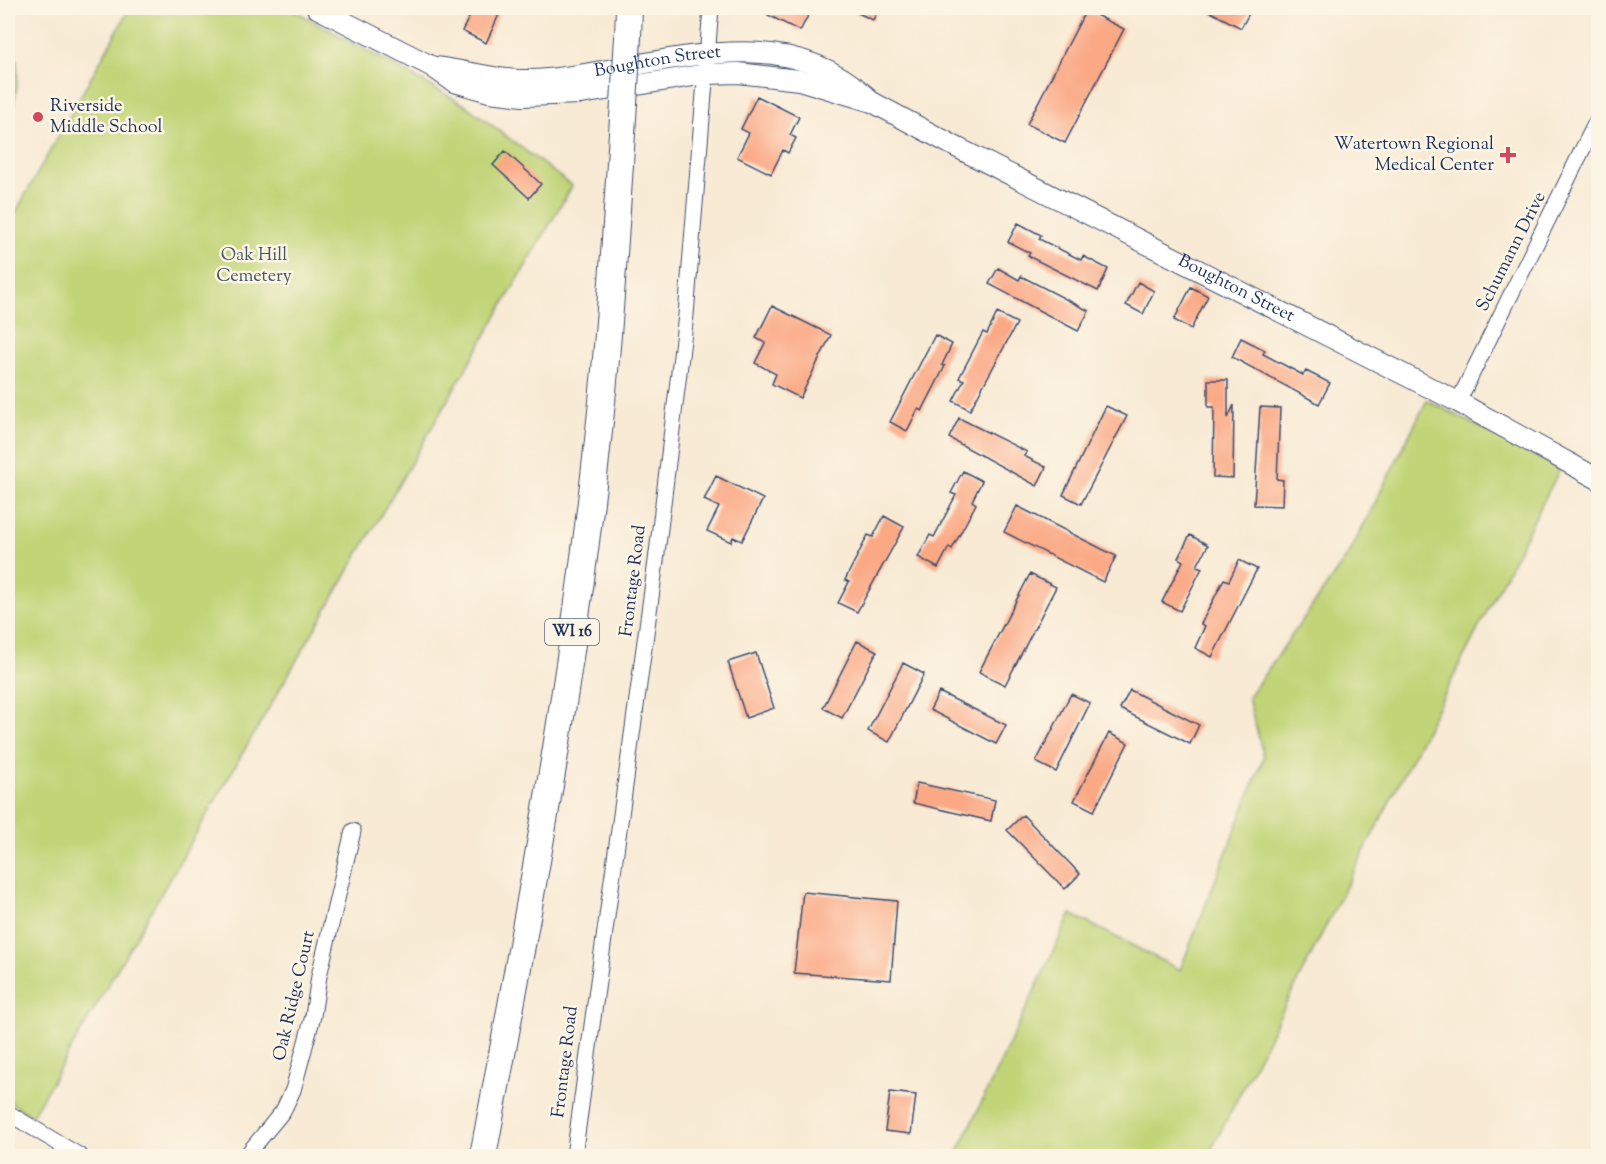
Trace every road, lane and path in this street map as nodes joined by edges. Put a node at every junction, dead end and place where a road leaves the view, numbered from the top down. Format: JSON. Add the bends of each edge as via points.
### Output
{"nodes":[{"id":1,"x":317,"y":8,"type":"edge"},
{"id":2,"x":629,"y":8,"type":"edge"},
{"id":3,"x":711,"y":8,"type":"edge"},
{"id":4,"x":707,"y":54,"type":"junction"},
{"id":5,"x":431,"y":66,"type":"junction"},
{"id":6,"x":706,"y":74,"type":"junction"},
{"id":7,"x":872,"y":102,"type":"junction"},
{"id":8,"x":1599,"y":118,"type":"edge"},
{"id":9,"x":1458,"y":402,"type":"junction"},
{"id":10,"x":1599,"y":479,"type":"edge"},
{"id":11,"x":353,"y":831,"type":"dead end"},
{"id":12,"x":8,"y":1113,"type":"edge"},
{"id":13,"x":80,"y":1156,"type":"edge"},
{"id":14,"x":246,"y":1156,"type":"edge"},
{"id":15,"x":483,"y":1156,"type":"edge"},
{"id":16,"x":574,"y":1156,"type":"edge"}],
"edges":[{"from":1,"to":5,"type":"street","name":"Boughton Street"},
{"from":2,"to":15,"type":"highway","number":"WI 16","bridge":true,"via":[[605,370],[588,519],[540,845]]},
{"from":3,"to":4,"type":"street","name":"Frontage Road"},
{"from":4,"to":5,"type":"street","name":"Boughton Street","via":[[529,80]]},
{"from":4,"to":6,"type":"street","name":"Frontage Road"},
{"from":4,"to":7,"type":"street","name":"Boughton Street","via":[[758,52],[808,62],[836,72]]},
{"from":5,"to":6,"type":"street","name":"Boughton Street","via":[[463,86],[522,96],[581,94]]},
{"from":6,"to":7,"type":"street","name":"Boughton Street","via":[[758,74],[799,80]]},
{"from":6,"to":16,"type":"street","name":"Frontage Road","via":[[686,315],[657,561]]},
{"from":7,"to":9,"type":"street","name":"Boughton Street"},
{"from":8,"to":9,"type":"street","name":"Schumann Drive"},
{"from":9,"to":10,"type":"street","name":"Boughton Street"},
{"from":11,"to":14,"type":"street","name":"Oak Ridge Court","via":[[293,1090],[283,1111]]},
{"from":12,"to":13,"type":"street"}]}
